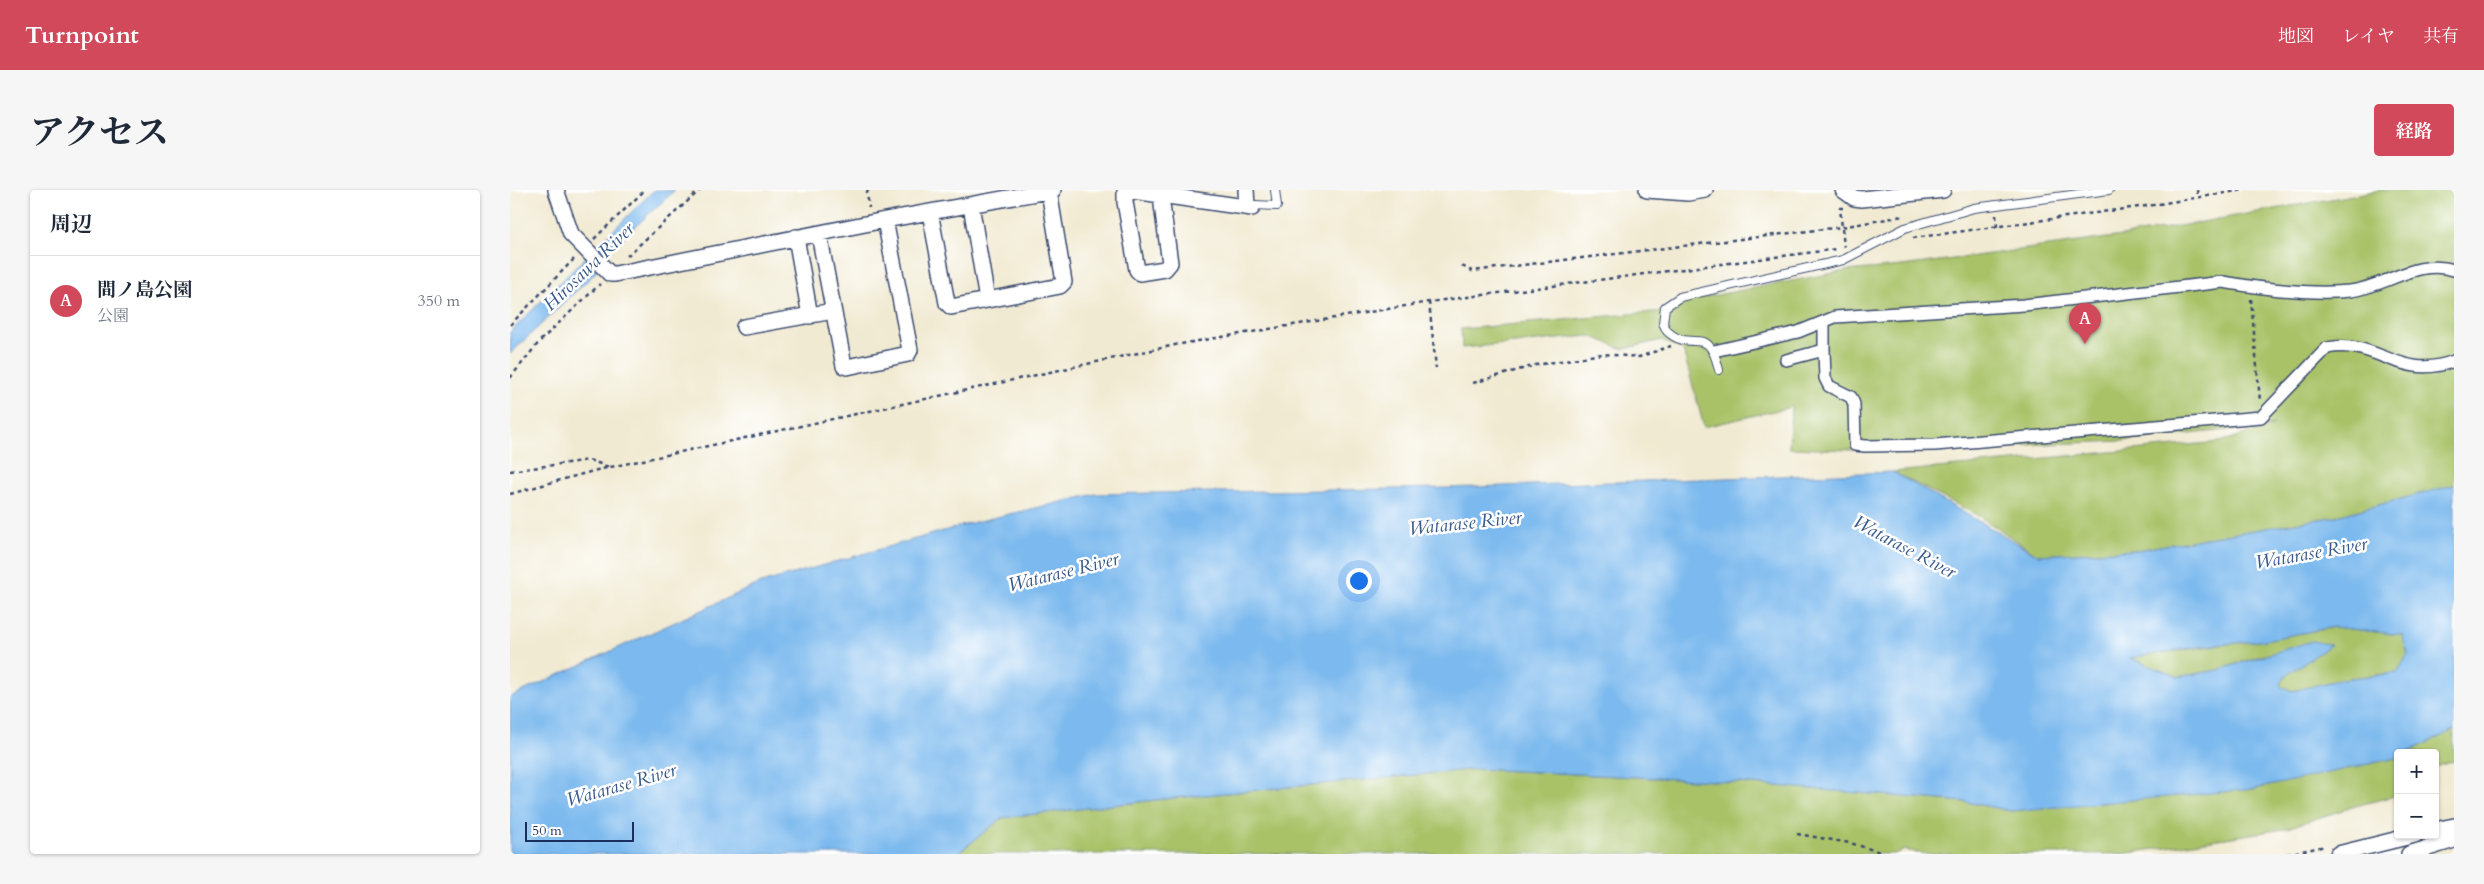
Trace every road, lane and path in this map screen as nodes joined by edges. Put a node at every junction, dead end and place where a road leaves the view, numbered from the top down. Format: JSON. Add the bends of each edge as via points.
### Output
{"nodes":[{"id":1,"x":556,"y":190,"type":"edge"},
{"id":2,"x":868,"y":190,"type":"edge"},
{"id":3,"x":1051,"y":190,"type":"edge"},
{"id":4,"x":1126,"y":190,"type":"edge"},
{"id":5,"x":1246,"y":190,"type":"edge"},
{"id":6,"x":1276,"y":190,"type":"edge"},
{"id":7,"x":1647,"y":190,"type":"edge"},
{"id":8,"x":1698,"y":190,"type":"edge"},
{"id":9,"x":1843,"y":190,"type":"edge"},
{"id":10,"x":1943,"y":190,"type":"edge"},
{"id":11,"x":2109,"y":190,"type":"edge"},
{"id":12,"x":2197,"y":190,"type":"edge"},
{"id":13,"x":2243,"y":190,"type":"edge"},
{"id":14,"x":991,"y":196,"type":"edge"},
{"id":15,"x":1164,"y":196,"type":"junction"},
{"id":16,"x":1201,"y":196,"type":"edge"},
{"id":17,"x":2198,"y":198,"type":"junction"},
{"id":18,"x":971,"y":205,"type":"junction"},
{"id":19,"x":1249,"y":207,"type":"junction"},
{"id":20,"x":1840,"y":208,"type":"dead end"},
{"id":21,"x":930,"y":212,"type":"junction"},
{"id":22,"x":870,"y":214,"type":"dead end"},
{"id":23,"x":1907,"y":215,"type":"dead end"},
{"id":24,"x":885,"y":220,"type":"junction"},
{"id":25,"x":1997,"y":221,"type":"dead end"},
{"id":26,"x":1842,"y":226,"type":"junction"},
{"id":27,"x":1997,"y":227,"type":"junction"},
{"id":28,"x":819,"y":234,"type":"junction"},
{"id":29,"x":796,"y":238,"type":"junction"},
{"id":30,"x":1905,"y":239,"type":"dead end"},
{"id":31,"x":1462,"y":266,"type":"dead end"},
{"id":32,"x":2454,"y":270,"type":"edge"},
{"id":33,"x":2250,"y":287,"type":"junction"},
{"id":34,"x":987,"y":300,"type":"junction"},
{"id":35,"x":533,"y":301,"type":"dead end"},
{"id":36,"x":1429,"y":302,"type":"junction"},
{"id":37,"x":833,"y":311,"type":"junction"},
{"id":38,"x":810,"y":316,"type":"junction"},
{"id":39,"x":1824,"y":323,"type":"junction"},
{"id":40,"x":510,"y":325,"type":"edge"},
{"id":41,"x":744,"y":327,"type":"dead end"},
{"id":42,"x":1681,"y":341,"type":"junction"},
{"id":43,"x":1824,"y":350,"type":"junction"},
{"id":44,"x":1714,"y":351,"type":"junction"},
{"id":45,"x":1786,"y":360,"type":"dead end"},
{"id":46,"x":2454,"y":362,"type":"edge"},
{"id":47,"x":1436,"y":368,"type":"dead end"},
{"id":48,"x":1719,"y":370,"type":"dead end"},
{"id":49,"x":1473,"y":383,"type":"dead end"},
{"id":50,"x":2261,"y":417,"type":"junction"},
{"id":51,"x":610,"y":468,"type":"junction"},
{"id":52,"x":510,"y":471,"type":"edge"},
{"id":53,"x":510,"y":494,"type":"edge"},
{"id":54,"x":2454,"y":826,"type":"edge"},
{"id":55,"x":2439,"y":829,"type":"edge"},
{"id":56,"x":1797,"y":834,"type":"dead end"},
{"id":57,"x":2399,"y":839,"type":"edge"},
{"id":58,"x":2454,"y":840,"type":"edge"},
{"id":59,"x":1887,"y":854,"type":"edge"},
{"id":60,"x":2338,"y":854,"type":"edge"},
{"id":61,"x":2409,"y":854,"type":"edge"}],
"edges":[{"from":1,"to":29,"type":"street","via":[[572,234],[610,274]]},
{"from":2,"to":22,"type":"path"},
{"from":3,"to":14,"type":"street"},
{"from":3,"to":34,"type":"street","via":[[1064,282],[1060,286]]},
{"from":4,"to":15,"type":"street"},
{"from":4,"to":15,"type":"street","via":[[1125,202],[1140,273],[1165,268],[1170,263],[1162,206]]},
{"from":5,"to":19,"type":"street"},
{"from":6,"to":19,"type":"lane","via":[[1277,206]]},
{"from":7,"to":8,"type":"street"},
{"from":9,"to":10,"type":"street","via":[[1862,200]]},
{"from":11,"to":42,"type":"lane","via":[[1974,208],[1905,228],[1843,260],[1680,297],[1665,307],[1663,323],[1667,332]]},
{"from":12,"to":17,"type":"path"},
{"from":13,"to":17,"type":"path"},
{"from":14,"to":18,"type":"street"},
{"from":15,"to":16,"type":"street"},
{"from":16,"to":19,"type":"street"},
{"from":17,"to":27,"type":"path"},
{"from":18,"to":21,"type":"street"},
{"from":18,"to":34,"type":"street"},
{"from":20,"to":26,"type":"path"},
{"from":21,"to":24,"type":"street"},
{"from":21,"to":34,"type":"street","via":[[947,304],[951,307]]},
{"from":23,"to":26,"type":"path"},
{"from":24,"to":28,"type":"street"},
{"from":24,"to":37,"type":"street","via":[[910,352],[844,366]]},
{"from":25,"to":27,"type":"path"},
{"from":26,"to":31,"type":"path","via":[[1472,271]]},
{"from":26,"to":36,"type":"path","via":[[1844,248]]},
{"from":27,"to":30,"type":"path"},
{"from":28,"to":29,"type":"street"},
{"from":28,"to":37,"type":"street"},
{"from":29,"to":38,"type":"street"},
{"from":32,"to":33,"type":"street","via":[[2428,266],[2352,291]]},
{"from":33,"to":39,"type":"street","via":[[2223,282],[2024,305],[1835,317]]},
{"from":33,"to":50,"type":"path"},
{"from":35,"to":40,"type":"path"},
{"from":36,"to":47,"type":"path"},
{"from":36,"to":51,"type":"path","via":[[1175,345]]},
{"from":37,"to":38,"type":"street"},
{"from":38,"to":41,"type":"street"},
{"from":39,"to":43,"type":"street"},
{"from":39,"to":44,"type":"street"},
{"from":42,"to":44,"type":"lane","via":[[1706,342]]},
{"from":42,"to":49,"type":"path","via":[[1639,357],[1602,354],[1536,365]]},
{"from":43,"to":45,"type":"street"},
{"from":43,"to":50,"type":"street","via":[[1825,378],[1834,390],[1851,397],[1855,444],[1865,446],[1944,444]]},
{"from":44,"to":48,"type":"lane"},
{"from":46,"to":50,"type":"street","via":[[2421,368],[2394,362],[2370,351],[2327,348]]},
{"from":51,"to":52,"type":"path","via":[[589,460]]},
{"from":51,"to":53,"type":"path"},
{"from":54,"to":55,"type":"street"},
{"from":56,"to":59,"type":"path","via":[[1850,843]]},
{"from":57,"to":60,"type":"street"},
{"from":58,"to":61,"type":"street"}]}
